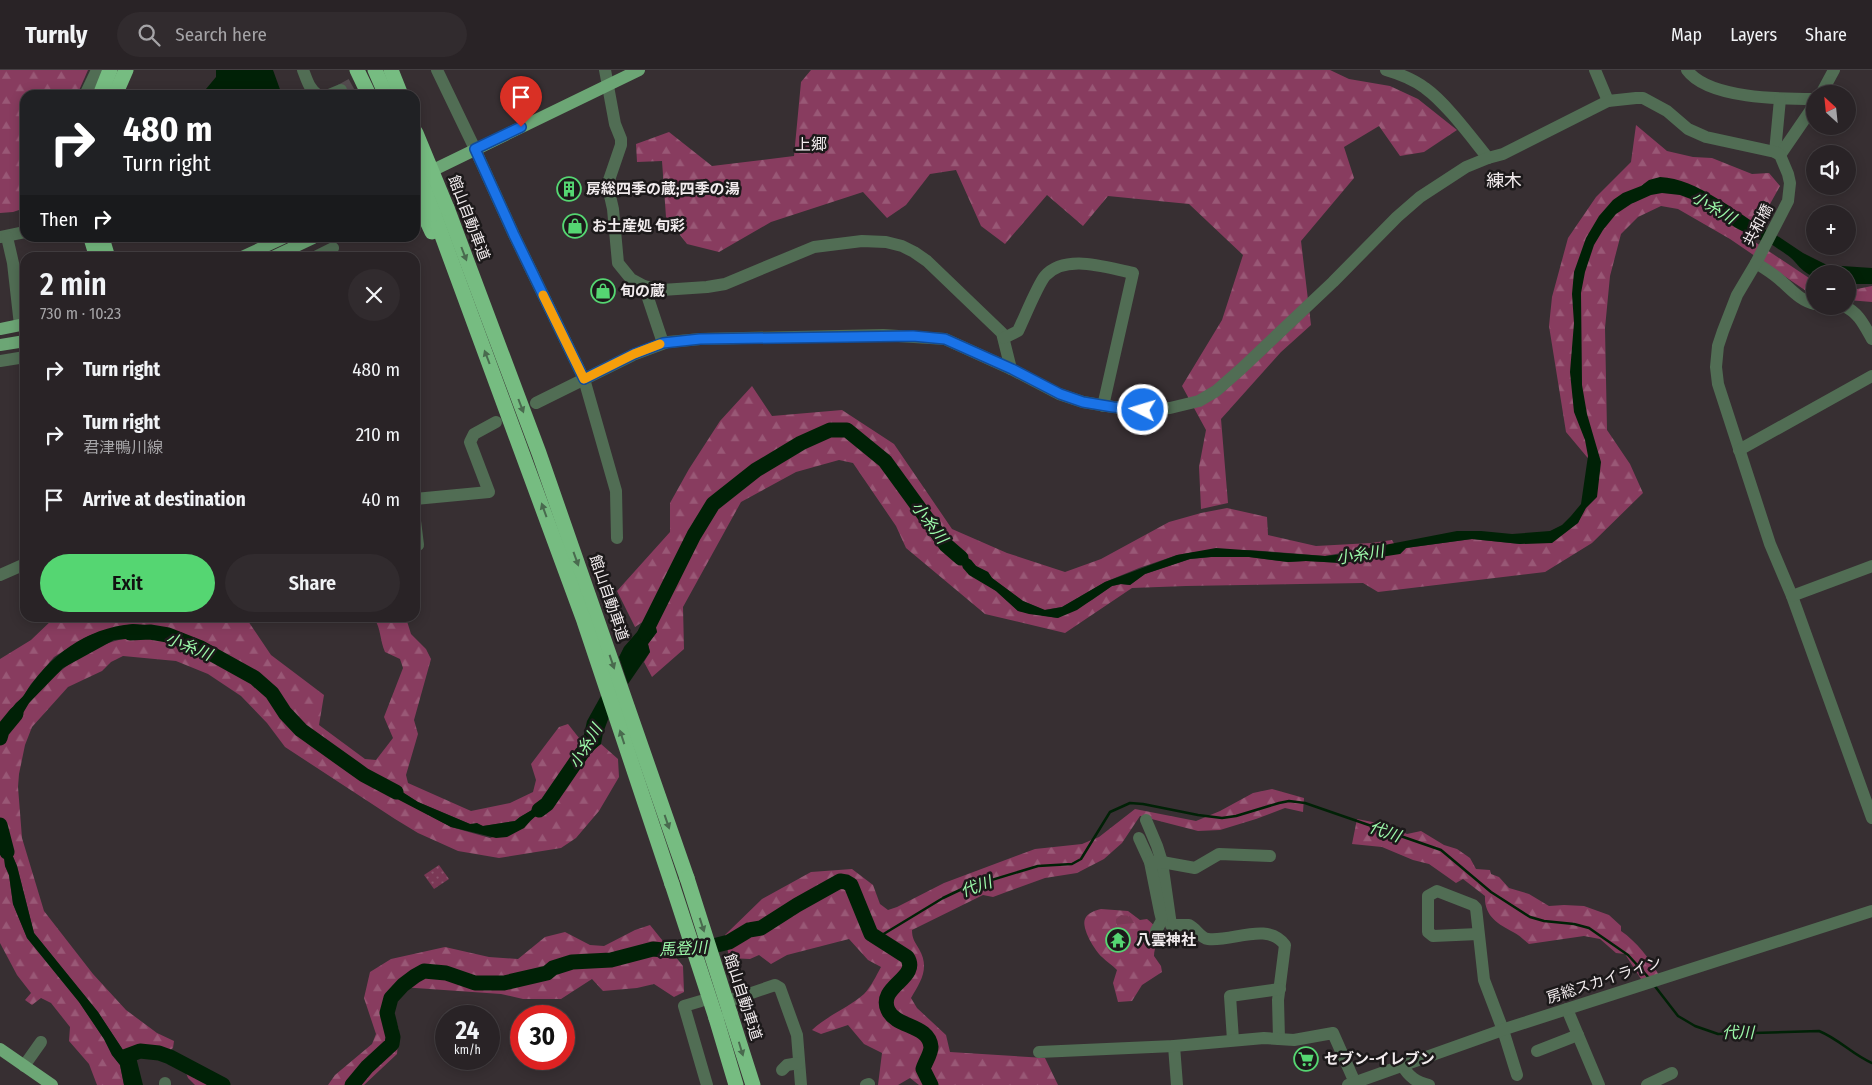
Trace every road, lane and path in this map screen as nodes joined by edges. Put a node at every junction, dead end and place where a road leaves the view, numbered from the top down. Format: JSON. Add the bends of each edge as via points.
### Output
{"nodes":[{"id":1,"x":97,"y":70,"type":"edge"},
{"id":2,"x":110,"y":70,"type":"edge"},
{"id":3,"x":126,"y":70,"type":"edge"},
{"id":4,"x":303,"y":70,"type":"edge"},
{"id":5,"x":357,"y":70,"type":"edge"},
{"id":6,"x":375,"y":70,"type":"edge"},
{"id":7,"x":391,"y":70,"type":"edge"},
{"id":8,"x":437,"y":70,"type":"edge"},
{"id":9,"x":606,"y":70,"type":"edge"},
{"id":10,"x":639,"y":70,"type":"edge"},
{"id":11,"x":1386,"y":70,"type":"edge"},
{"id":12,"x":1595,"y":70,"type":"edge"},
{"id":13,"x":1687,"y":70,"type":"edge"},
{"id":14,"x":1834,"y":70,"type":"edge"},
{"id":15,"x":608,"y":85,"type":"junction"},
{"id":16,"x":1826,"y":85,"type":"edge"},
{"id":17,"x":87,"y":90,"type":"edge"},
{"id":18,"x":102,"y":90,"type":"edge"},
{"id":19,"x":117,"y":90,"type":"edge"},
{"id":20,"x":312,"y":90,"type":"edge"},
{"id":21,"x":367,"y":90,"type":"edge"},
{"id":22,"x":384,"y":90,"type":"edge"},
{"id":23,"x":399,"y":90,"type":"edge"},
{"id":24,"x":1780,"y":99,"type":"junction"},
{"id":25,"x":1806,"y":99,"type":"edge"},
{"id":26,"x":1608,"y":101,"type":"junction"},
{"id":27,"x":1806,"y":116,"type":"edge"},
{"id":28,"x":420,"y":148,"type":"edge"},
{"id":29,"x":475,"y":149,"type":"junction"},
{"id":30,"x":1778,"y":153,"type":"junction"},
{"id":31,"x":1488,"y":158,"type":"junction"},
{"id":32,"x":420,"y":174,"type":"edge"},
{"id":33,"x":420,"y":184,"type":"edge"},
{"id":34,"x":420,"y":200,"type":"edge"},
{"id":35,"x":435,"y":213,"type":"junction"},
{"id":36,"x":20,"y":233,"type":"edge"},
{"id":37,"x":4,"y":237,"type":"edge"},
{"id":38,"x":274,"y":242,"type":"edge"},
{"id":39,"x":305,"y":242,"type":"edge"},
{"id":40,"x":253,"y":252,"type":"edge"},
{"id":41,"x":284,"y":252,"type":"edge"},
{"id":42,"x":1757,"y":261,"type":"junction"},
{"id":43,"x":644,"y":286,"type":"junction"},
{"id":44,"x":1806,"y":301,"type":"edge"},
{"id":45,"x":20,"y":311,"type":"edge"},
{"id":46,"x":1856,"y":313,"type":"edge"},
{"id":47,"x":20,"y":325,"type":"edge"},
{"id":48,"x":0,"y":329,"type":"edge"},
{"id":49,"x":1004,"y":338,"type":"junction"},
{"id":50,"x":1872,"y":339,"type":"edge"},
{"id":51,"x":20,"y":342,"type":"edge"},
{"id":52,"x":663,"y":343,"type":"junction"},
{"id":53,"x":0,"y":345,"type":"edge"},
{"id":54,"x":20,"y":358,"type":"edge"},
{"id":55,"x":0,"y":361,"type":"edge"},
{"id":56,"x":1012,"y":369,"type":"junction"},
{"id":57,"x":1872,"y":376,"type":"edge"},
{"id":58,"x":584,"y":379,"type":"junction"},
{"id":59,"x":536,"y":403,"type":"dead end"},
{"id":60,"x":1103,"y":406,"type":"junction"},
{"id":61,"x":496,"y":422,"type":"dead end"},
{"id":62,"x":1739,"y":450,"type":"junction"},
{"id":63,"x":420,"y":499,"type":"edge"},
{"id":64,"x":617,"y":538,"type":"dead end"},
{"id":65,"x":20,"y":566,"type":"edge"},
{"id":66,"x":1872,"y":566,"type":"edge"},
{"id":67,"x":0,"y":574,"type":"edge"},
{"id":68,"x":1792,"y":596,"type":"junction"},
{"id":69,"x":590,"y":619,"type":"junction"},
{"id":70,"x":1872,"y":818,"type":"edge"},
{"id":71,"x":1146,"y":820,"type":"dead end"},
{"id":72,"x":1140,"y":838,"type":"dead end"},
{"id":73,"x":1270,"y":856,"type":"dead end"},
{"id":74,"x":1156,"y":862,"type":"junction"},
{"id":75,"x":1872,"y":911,"type":"edge"},
{"id":76,"x":1156,"y":931,"type":"dead end"},
{"id":77,"x":1478,"y":934,"type":"junction"},
{"id":78,"x":1280,"y":988,"type":"junction"},
{"id":79,"x":701,"y":1001,"type":"dead end"},
{"id":80,"x":1568,"y":1009,"type":"junction"},
{"id":81,"x":727,"y":1010,"type":"junction"},
{"id":82,"x":1503,"y":1030,"type":"junction"},
{"id":83,"x":1578,"y":1036,"type":"junction"},
{"id":84,"x":1279,"y":1039,"type":"junction"},
{"id":85,"x":1233,"y":1040,"type":"junction"},
{"id":86,"x":41,"y":1042,"type":"dead end"},
{"id":87,"x":1174,"y":1046,"type":"junction"},
{"id":88,"x":0,"y":1049,"type":"edge"},
{"id":89,"x":1039,"y":1052,"type":"dead end"},
{"id":90,"x":1537,"y":1052,"type":"dead end"},
{"id":91,"x":799,"y":1064,"type":"junction"},
{"id":92,"x":1402,"y":1065,"type":"junction"},
{"id":93,"x":24,"y":1066,"type":"junction"},
{"id":94,"x":782,"y":1070,"type":"dead end"},
{"id":95,"x":1672,"y":1073,"type":"dead end"},
{"id":96,"x":1517,"y":1075,"type":"dead end"},
{"id":97,"x":1353,"y":1084,"type":"edge"},
{"id":98,"x":52,"y":1085,"type":"edge"},
{"id":99,"x":707,"y":1085,"type":"edge"},
{"id":100,"x":736,"y":1085,"type":"edge"},
{"id":101,"x":752,"y":1085,"type":"edge"},
{"id":102,"x":801,"y":1085,"type":"edge"},
{"id":103,"x":1177,"y":1085,"type":"edge"},
{"id":104,"x":1429,"y":1085,"type":"edge"},
{"id":105,"x":1598,"y":1085,"type":"edge"},
{"id":106,"x":1647,"y":1085,"type":"edge"}],
"edges":[{"from":1,"to":17,"type":"street"},
{"from":2,"to":18,"type":"highway"},
{"from":3,"to":19,"type":"highway"},
{"from":4,"to":20,"type":"street"},
{"from":5,"to":21,"type":"highway"},
{"from":6,"to":22,"type":"highway"},
{"from":7,"to":23,"type":"highway"},
{"from":8,"to":29,"type":"street"},
{"from":9,"to":15,"type":"street"},
{"from":10,"to":15,"type":"main road"},
{"from":11,"to":31,"type":"street","via":[[1426,88]]},
{"from":12,"to":26,"type":"street"},
{"from":13,"to":24,"type":"street","via":[[1692,77],[1724,92]]},
{"from":14,"to":16,"type":"street"},
{"from":15,"to":29,"type":"main road"},
{"from":15,"to":43,"type":"street","via":[[621,139],[608,187],[618,263],[631,279]]},
{"from":24,"to":25,"type":"street"},
{"from":24,"to":30,"type":"street"},
{"from":26,"to":30,"type":"street","via":[[1643,98],[1667,111],[1688,129],[1706,137]]},
{"from":26,"to":31,"type":"street","via":[[1503,154]]},
{"from":27,"to":30,"type":"street"},
{"from":28,"to":35,"type":"highway","name":"館山自動車道","bridge":true},
{"from":29,"to":32,"type":"main road"},
{"from":29,"to":58,"type":"street"},
{"from":30,"to":42,"type":"street","name":"共和橋","via":[[1787,168],[1790,183],[1787,205]]},
{"from":31,"to":60,"type":"street","via":[[1466,167],[1420,197],[1216,391],[1199,401],[1170,408],[1143,410]]},
{"from":33,"to":35,"type":"highway","name":"館山自動車道","bridge":true},
{"from":34,"to":35,"type":"highway"},
{"from":69,"to":35,"type":"highway","name":"館山自動車道","one_way":true},
{"from":35,"to":69,"type":"highway","name":"館山自動車道","one_way":true,"via":[[539,453]]},
{"from":36,"to":37,"type":"street"},
{"from":37,"to":45,"type":"street","via":[[13,263]]},
{"from":38,"to":40,"type":"main road"},
{"from":39,"to":41,"type":"main road"},
{"from":42,"to":44,"type":"street"},
{"from":42,"to":62,"type":"street","name":"共和橋","via":[[1737,295],[1718,346],[1718,384]]},
{"from":43,"to":49,"type":"street","via":[[662,290],[725,284],[814,247],[862,241],[886,242],[908,249],[927,261]]},
{"from":43,"to":52,"type":"street"},
{"from":46,"to":50,"type":"street"},
{"from":47,"to":48,"type":"main road"},
{"from":49,"to":56,"type":"street"},
{"from":49,"to":60,"type":"street","via":[[1018,332],[1044,277],[1055,268],[1083,262],[1133,273]]},
{"from":51,"to":53,"type":"main road"},
{"from":52,"to":56,"type":"street","via":[[700,339],[913,336],[945,339]]},
{"from":52,"to":58,"type":"street"},
{"from":54,"to":55,"type":"street"},
{"from":56,"to":60,"type":"street","via":[[1060,394]]},
{"from":57,"to":62,"type":"street"},
{"from":58,"to":59,"type":"street"},
{"from":58,"to":64,"type":"street","via":[[616,491]]},
{"from":61,"to":63,"type":"street","via":[[474,434],[470,442],[489,492]]},
{"from":62,"to":68,"type":"street","name":"共和橋","via":[[1770,544]]},
{"from":65,"to":67,"type":"street"},
{"from":66,"to":68,"type":"street"},
{"from":68,"to":70,"type":"street","name":"共和橋"},
{"from":69,"to":81,"type":"highway","name":"館山自動車道","bridge":true,"via":[[679,881]]},
{"from":71,"to":74,"type":"street","via":[[1155,841]]},
{"from":72,"to":74,"type":"street"},
{"from":73,"to":74,"type":"street","via":[[1219,854],[1195,868]]},
{"from":74,"to":76,"type":"street","via":[[1162,920]]},
{"from":74,"to":78,"type":"street","via":[[1171,925],[1189,925],[1204,938],[1268,933],[1279,938],[1285,945]]},
{"from":75,"to":80,"type":"street","name":"房総スカイライン"},
{"from":77,"to":77,"type":"street","via":[[1473,904],[1438,891],[1428,896],[1428,932],[1434,936]]},
{"from":77,"to":82,"type":"street","via":[[1484,980]]},
{"from":78,"to":84,"type":"street"},
{"from":78,"to":85,"type":"street","via":[[1230,996]]},
{"from":79,"to":99,"type":"street","via":[[684,1006]]},
{"from":80,"to":82,"type":"street","name":"房総スカイライン"},
{"from":80,"to":83,"type":"street"},
{"from":81,"to":91,"type":"street","via":[[775,986],[780,988],[797,1035]]},
{"from":81,"to":100,"type":"highway","name":"館山自動車道"},
{"from":81,"to":101,"type":"highway","name":"館山自動車道","one_way":true},
{"from":82,"to":92,"type":"street","name":"房総スカイライン"},
{"from":82,"to":96,"type":"street"},
{"from":83,"to":90,"type":"street"},
{"from":83,"to":105,"type":"street"},
{"from":84,"to":85,"type":"street"},
{"from":84,"to":97,"type":"street","via":[[1294,1040],[1333,1033]]},
{"from":85,"to":87,"type":"street"},
{"from":86,"to":93,"type":"street"},
{"from":87,"to":89,"type":"street"},
{"from":87,"to":103,"type":"street"},
{"from":88,"to":93,"type":"main road"},
{"from":91,"to":94,"type":"street","via":[[787,1065]]},
{"from":91,"to":102,"type":"street"},
{"from":92,"to":97,"type":"street","name":"房総スカイライン"},
{"from":92,"to":104,"type":"street","via":[[1408,1076]]},
{"from":93,"to":98,"type":"main road"},
{"from":95,"to":106,"type":"street"}]}
